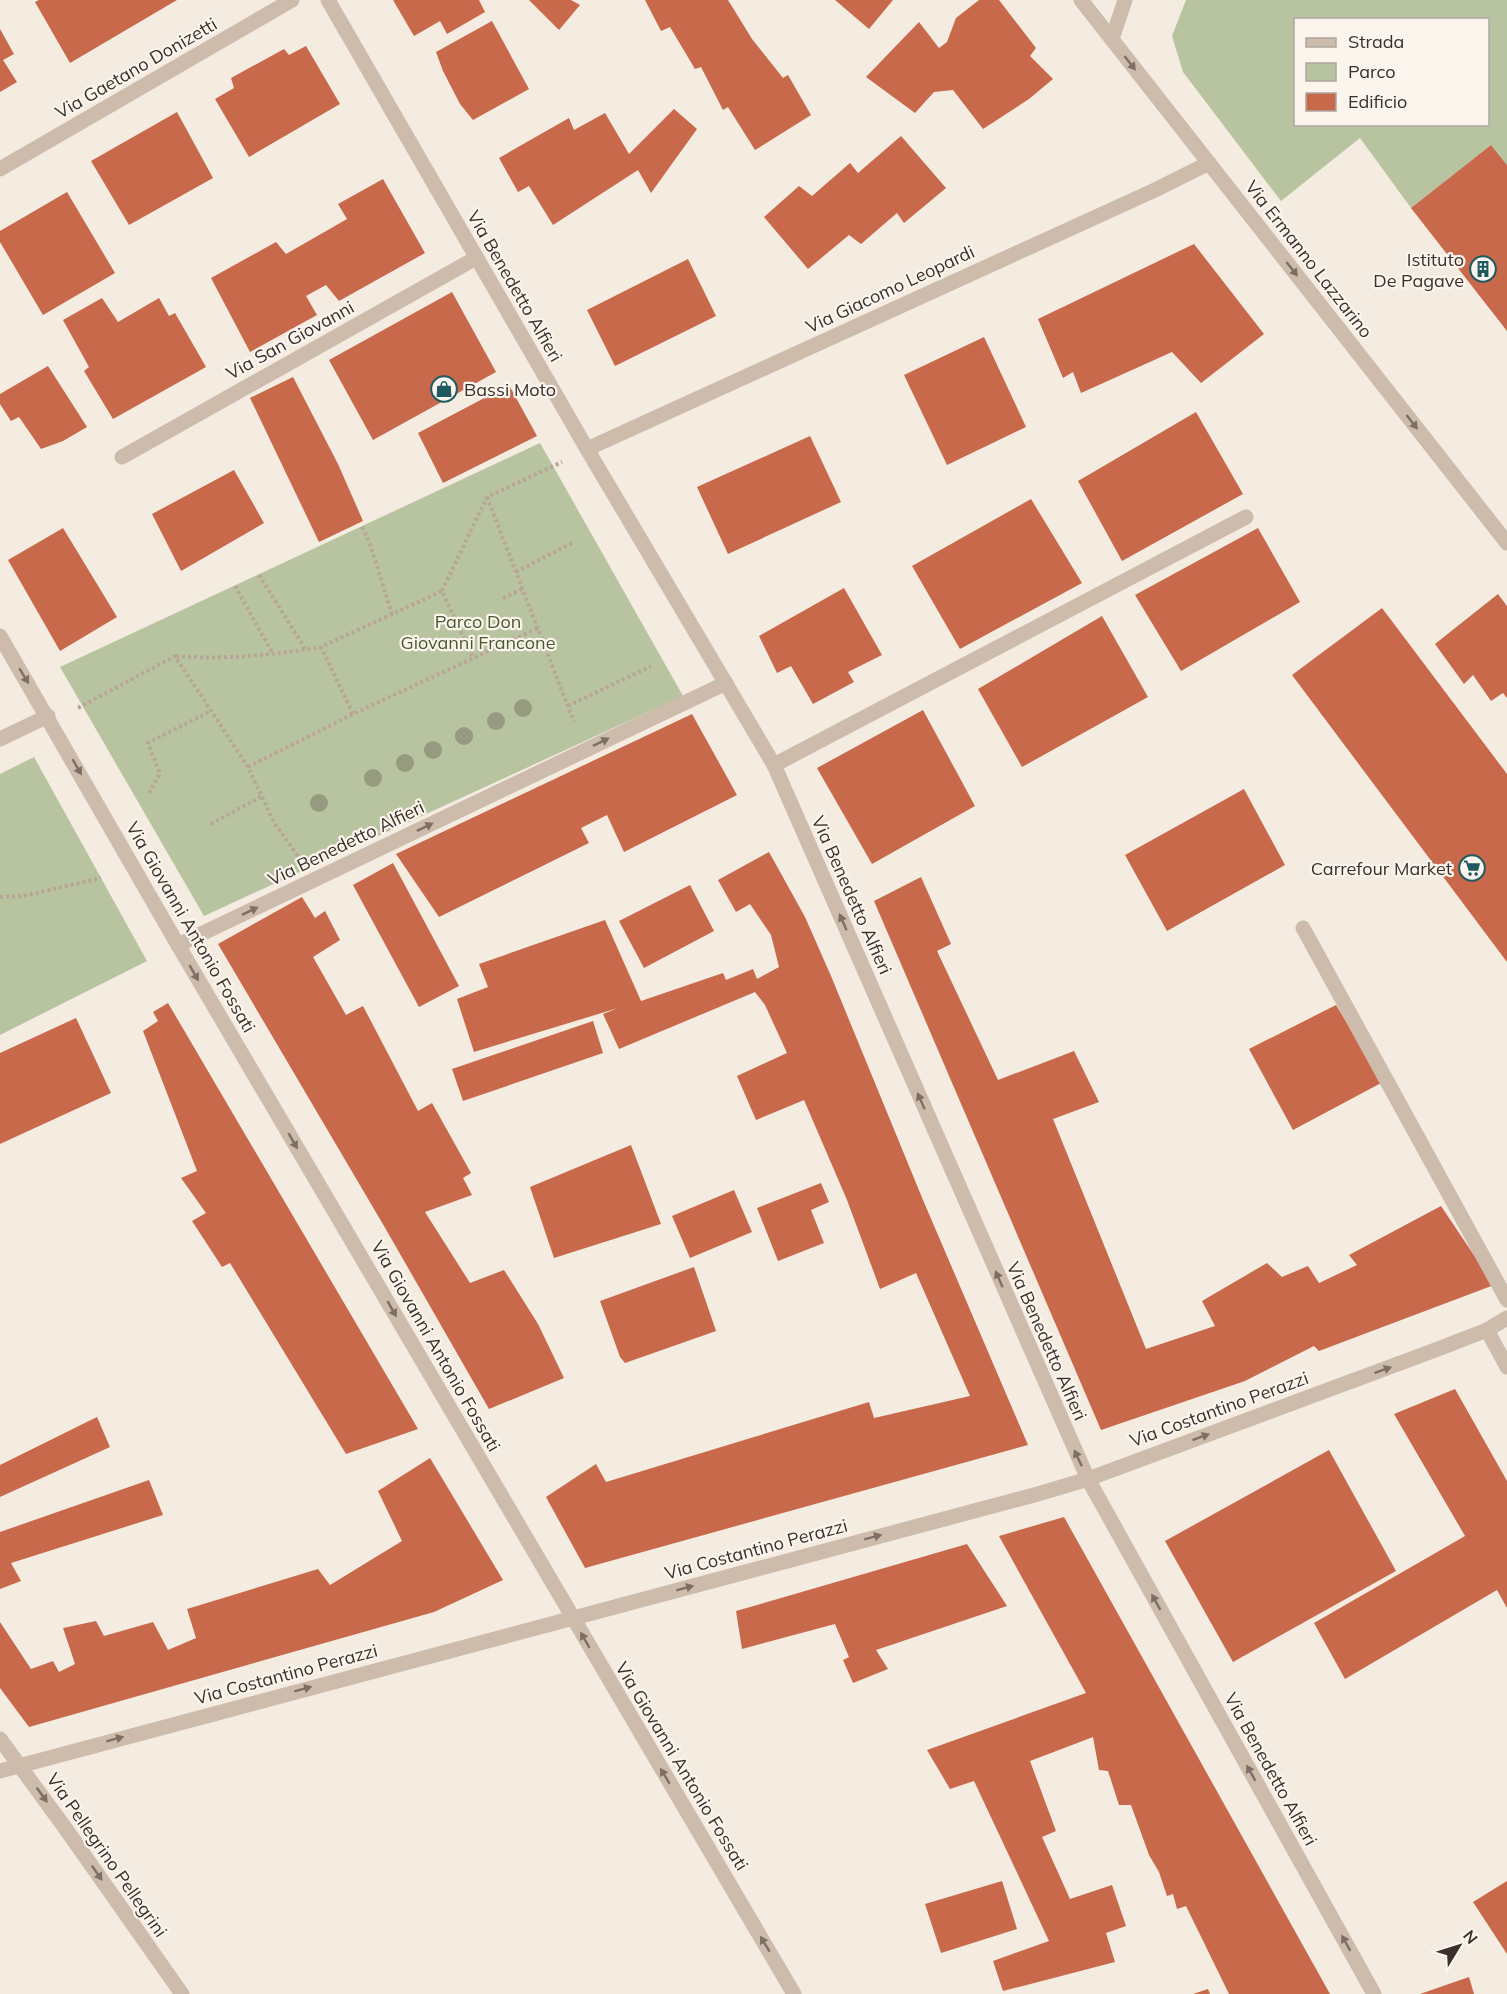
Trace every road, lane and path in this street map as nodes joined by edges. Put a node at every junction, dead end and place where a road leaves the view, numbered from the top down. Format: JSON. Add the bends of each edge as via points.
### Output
{"nodes":[{"id":1,"x":292,"y":0,"type":"edge"},
{"id":2,"x":328,"y":0,"type":"edge"},
{"id":3,"x":1081,"y":0,"type":"edge"},
{"id":4,"x":1125,"y":0,"type":"edge"},
{"id":5,"x":1112,"y":39,"type":"junction"},
{"id":6,"x":1209,"y":163,"type":"junction"},
{"id":7,"x":0,"y":169,"type":"edge"},
{"id":8,"x":476,"y":258,"type":"junction"},
{"id":9,"x":587,"y":449,"type":"junction"},
{"id":10,"x":122,"y":457,"type":"dead end"},
{"id":11,"x":487,"y":497,"type":"junction"},
{"id":12,"x":1246,"y":517,"type":"dead end"},
{"id":13,"x":362,"y":527,"type":"dead end"},
{"id":14,"x":574,"y":542,"type":"dead end"},
{"id":15,"x":1507,"y":543,"type":"edge"},
{"id":16,"x":516,"y":572,"type":"junction"},
{"id":17,"x":259,"y":575,"type":"dead end"},
{"id":18,"x":235,"y":586,"type":"dead end"},
{"id":19,"x":522,"y":589,"type":"junction"},
{"id":20,"x":442,"y":591,"type":"junction"},
{"id":21,"x":503,"y":598,"type":"dead end"},
{"id":22,"x":392,"y":614,"type":"junction"},
{"id":23,"x":538,"y":628,"type":"junction"},
{"id":24,"x":0,"y":636,"type":"edge"},
{"id":25,"x":321,"y":647,"type":"junction"},
{"id":26,"x":306,"y":650,"type":"junction"},
{"id":27,"x":273,"y":654,"type":"junction"},
{"id":28,"x":175,"y":656,"type":"junction"},
{"id":29,"x":473,"y":658,"type":"junction"},
{"id":30,"x":651,"y":666,"type":"dead end"},
{"id":31,"x":726,"y":682,"type":"junction"},
{"id":32,"x":568,"y":706,"type":"junction"},
{"id":33,"x":78,"y":708,"type":"dead end"},
{"id":34,"x":211,"y":711,"type":"junction"},
{"id":35,"x":353,"y":714,"type":"junction"},
{"id":36,"x":48,"y":716,"type":"junction"},
{"id":37,"x":575,"y":724,"type":"dead end"},
{"id":38,"x":0,"y":739,"type":"edge"},
{"id":39,"x":774,"y":765,"type":"junction"},
{"id":40,"x":248,"y":767,"type":"junction"},
{"id":41,"x":149,"y":793,"type":"dead end"},
{"id":42,"x":262,"y":796,"type":"junction"},
{"id":43,"x":211,"y":824,"type":"dead end"},
{"id":44,"x":300,"y":860,"type":"dead end"},
{"id":45,"x":101,"y":878,"type":"dead end"},
{"id":46,"x":0,"y":897,"type":"edge"},
{"id":47,"x":1303,"y":928,"type":"dead end"},
{"id":48,"x":178,"y":945,"type":"junction"},
{"id":49,"x":1507,"y":1300,"type":"edge"},
{"id":50,"x":1507,"y":1318,"type":"edge"},
{"id":51,"x":1487,"y":1330,"type":"junction"},
{"id":52,"x":1507,"y":1367,"type":"edge"},
{"id":53,"x":1088,"y":1479,"type":"junction"},
{"id":54,"x":572,"y":1618,"type":"junction"},
{"id":55,"x":0,"y":1739,"type":"edge"},
{"id":56,"x":20,"y":1766,"type":"junction"},
{"id":57,"x":0,"y":1771,"type":"edge"},
{"id":58,"x":182,"y":1994,"type":"edge"},
{"id":59,"x":794,"y":1994,"type":"edge"},
{"id":60,"x":1374,"y":1994,"type":"edge"}],
"edges":[{"from":1,"to":7,"type":"street","name":"Via Gaetano Donizetti"},
{"from":2,"to":8,"type":"street","name":"Via Benedetto Alfieri"},
{"from":3,"to":5,"type":"street","name":"Via Ermanno Lazzarino"},
{"from":4,"to":5,"type":"street"},
{"from":5,"to":6,"type":"street","name":"Via Ermanno Lazzarino","one_way":true},
{"from":6,"to":9,"type":"street","name":"Via Giacomo Leopardi"},
{"from":6,"to":15,"type":"street","name":"Via Ermanno Lazzarino","one_way":true},
{"from":8,"to":9,"type":"street","name":"Via Benedetto Alfieri"},
{"from":8,"to":10,"type":"street","name":"Via San Giovanni"},
{"from":9,"to":11,"type":"path"},
{"from":9,"to":31,"type":"street","name":"Via Benedetto Alfieri"},
{"from":11,"to":16,"type":"path"},
{"from":11,"to":20,"type":"path"},
{"from":12,"to":39,"type":"street"},
{"from":13,"to":22,"type":"path"},
{"from":14,"to":16,"type":"path"},
{"from":16,"to":19,"type":"path"},
{"from":17,"to":26,"type":"path"},
{"from":18,"to":27,"type":"path"},
{"from":19,"to":21,"type":"path"},
{"from":19,"to":23,"type":"path"},
{"from":20,"to":22,"type":"path"},
{"from":20,"to":29,"type":"path"},
{"from":22,"to":25,"type":"path"},
{"from":23,"to":29,"type":"path"},
{"from":23,"to":32,"type":"path"},
{"from":24,"to":36,"type":"street","name":"Via Giovanni Antonio Fossati","one_way":true},
{"from":25,"to":26,"type":"path"},
{"from":25,"to":35,"type":"path"},
{"from":26,"to":27,"type":"path"},
{"from":27,"to":28,"type":"path"},
{"from":28,"to":33,"type":"path"},
{"from":28,"to":34,"type":"path"},
{"from":29,"to":35,"type":"path"},
{"from":30,"to":32,"type":"path"},
{"from":31,"to":39,"type":"street","name":"Via Benedetto Alfieri"},
{"from":48,"to":31,"type":"street","name":"Via Benedetto Alfieri","one_way":true},
{"from":32,"to":37,"type":"path"},
{"from":34,"to":40,"type":"path"},
{"from":34,"to":41,"type":"path","via":[[148,743],[160,773]]},
{"from":35,"to":40,"type":"path"},
{"from":36,"to":38,"type":"street"},
{"from":36,"to":48,"type":"street","name":"Via Giovanni Antonio Fossati","one_way":true},
{"from":53,"to":39,"type":"street","name":"Via Benedetto Alfieri","one_way":true},
{"from":40,"to":42,"type":"path"},
{"from":42,"to":43,"type":"path"},
{"from":42,"to":44,"type":"path","via":[[275,824]]},
{"from":45,"to":46,"type":"path","via":[[23,896]]},
{"from":47,"to":49,"type":"street"},
{"from":48,"to":54,"type":"street","name":"Via Giovanni Antonio Fossati","one_way":true},
{"from":50,"to":51,"type":"street","name":"Via Costantino Perazzi"},
{"from":51,"to":52,"type":"street"},
{"from":53,"to":51,"type":"street","name":"Via Costantino Perazzi","one_way":true},
{"from":54,"to":53,"type":"street","name":"Via Costantino Perazzi","one_way":true},
{"from":60,"to":53,"type":"street","name":"Via Benedetto Alfieri","one_way":true},
{"from":56,"to":54,"type":"street","name":"Via Costantino Perazzi","one_way":true},
{"from":59,"to":54,"type":"street","name":"Via Giovanni Antonio Fossati","one_way":true},
{"from":55,"to":56,"type":"street","name":"Via Pellegrino Pellegrini"},
{"from":56,"to":57,"type":"street","name":"Via Costantino Perazzi"},
{"from":56,"to":58,"type":"street","name":"Via Pellegrino Pellegrini","one_way":true}]}
